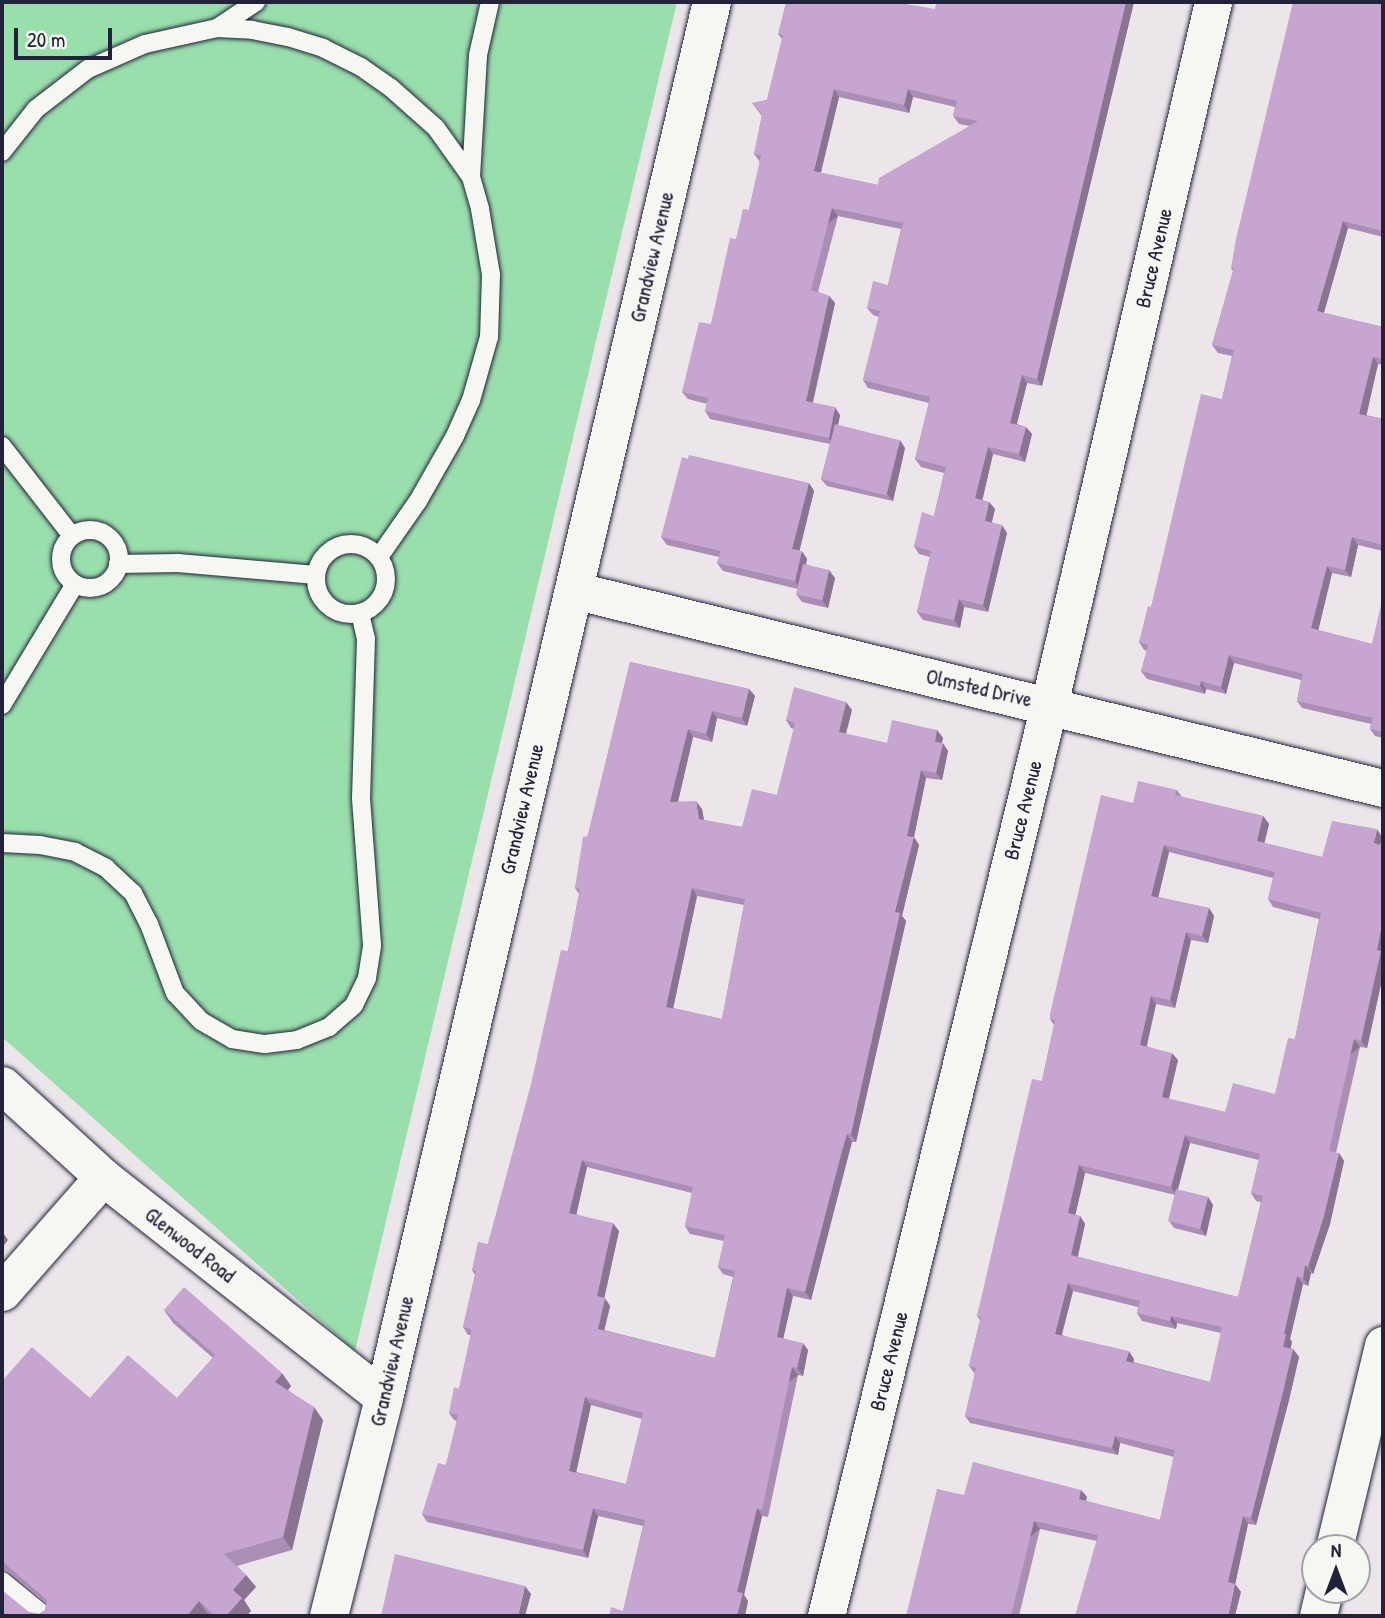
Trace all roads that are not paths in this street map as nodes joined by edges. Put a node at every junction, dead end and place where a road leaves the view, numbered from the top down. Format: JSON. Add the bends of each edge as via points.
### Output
{"nodes":[{"id":1,"x":256,"y":2,"type":"edge"},
{"id":2,"x":490,"y":2,"type":"edge"},
{"id":3,"x":712,"y":2,"type":"edge"},
{"id":4,"x":1213,"y":2,"type":"edge"},
{"id":5,"x":216,"y":28,"type":"junction"},
{"id":6,"x":2,"y":152,"type":"edge"},
{"id":7,"x":471,"y":177,"type":"junction"},
{"id":8,"x":2,"y":446,"type":"edge"},
{"id":9,"x":72,"y":536,"type":"junction"},
{"id":10,"x":379,"y":557,"type":"junction"},
{"id":11,"x":118,"y":564,"type":"junction"},
{"id":12,"x":315,"y":575,"type":"junction"},
{"id":13,"x":75,"y":584,"type":"junction"},
{"id":14,"x":573,"y":590,"type":"junction"},
{"id":15,"x":360,"y":613,"type":"junction"},
{"id":16,"x":2,"y":705,"type":"edge"},
{"id":17,"x":1049,"y":705,"type":"junction"},
{"id":18,"x":1383,"y":788,"type":"edge"},
{"id":19,"x":2,"y":843,"type":"edge"},
{"id":20,"x":2,"y":1085,"type":"edge"},
{"id":21,"x":103,"y":1177,"type":"junction"},
{"id":22,"x":2,"y":1292,"type":"edge"},
{"id":23,"x":1383,"y":1345,"type":"edge"},
{"id":24,"x":384,"y":1398,"type":"junction"},
{"id":25,"x":1337,"y":1534,"type":"edge"},
{"id":26,"x":2,"y":1581,"type":"edge"},
{"id":27,"x":45,"y":1616,"type":"edge"},
{"id":28,"x":329,"y":1616,"type":"edge"},
{"id":29,"x":826,"y":1616,"type":"edge"}],
"edges":[{"from":1,"to":5,"type":"lane"},
{"from":2,"to":7,"type":"lane","via":[[478,55]]},
{"from":3,"to":14,"type":"street","name":"Grandview Avenue"},
{"from":4,"to":17,"type":"street","name":"Bruce Avenue"},
{"from":5,"to":6,"type":"lane","via":[[145,44],[88,69],[36,109]]},
{"from":5,"to":7,"type":"lane","via":[[288,37],[361,67],[416,108],[454,149]]},
{"from":7,"to":10,"type":"lane","via":[[491,275],[490,327],[482,366],[444,457]]},
{"from":8,"to":9,"type":"lane"},
{"from":9,"to":11,"type":"lane","via":[[95,530],[105,535],[118,552]]},
{"from":9,"to":13,"type":"lane","via":[[61,555],[66,576]]},
{"from":10,"to":12,"type":"lane","via":[[355,543],[341,544],[329,550]]},
{"from":10,"to":15,"type":"lane","via":[[387,584],[373,607]]},
{"from":11,"to":12,"type":"lane","via":[[206,565]]},
{"from":11,"to":13,"type":"lane","via":[[107,583],[85,588]]},
{"from":12,"to":15,"type":"lane","via":[[322,600],[333,610]]},
{"from":13,"to":16,"type":"lane"},
{"from":14,"to":17,"type":"street","name":"Olmsted Drive"},
{"from":14,"to":24,"type":"street","name":"Grandview Avenue"},
{"from":15,"to":19,"type":"lane","via":[[366,639],[361,798],[372,945],[367,978],[354,1005],[329,1027],[297,1040],[265,1044],[232,1039],[201,1021],[175,993],[133,893],[106,868],[75,852]]},
{"from":17,"to":18,"type":"street","name":"Olmsted Drive"},
{"from":17,"to":29,"type":"street","name":"Bruce Avenue"},
{"from":20,"to":21,"type":"street","name":"Glenwood Road"},
{"from":21,"to":22,"type":"street"},
{"from":21,"to":24,"type":"street","name":"Glenwood Road"},
{"from":23,"to":25,"type":"street"},
{"from":24,"to":28,"type":"street","name":"Grandview Avenue"},
{"from":26,"to":27,"type":"lane"}]}
